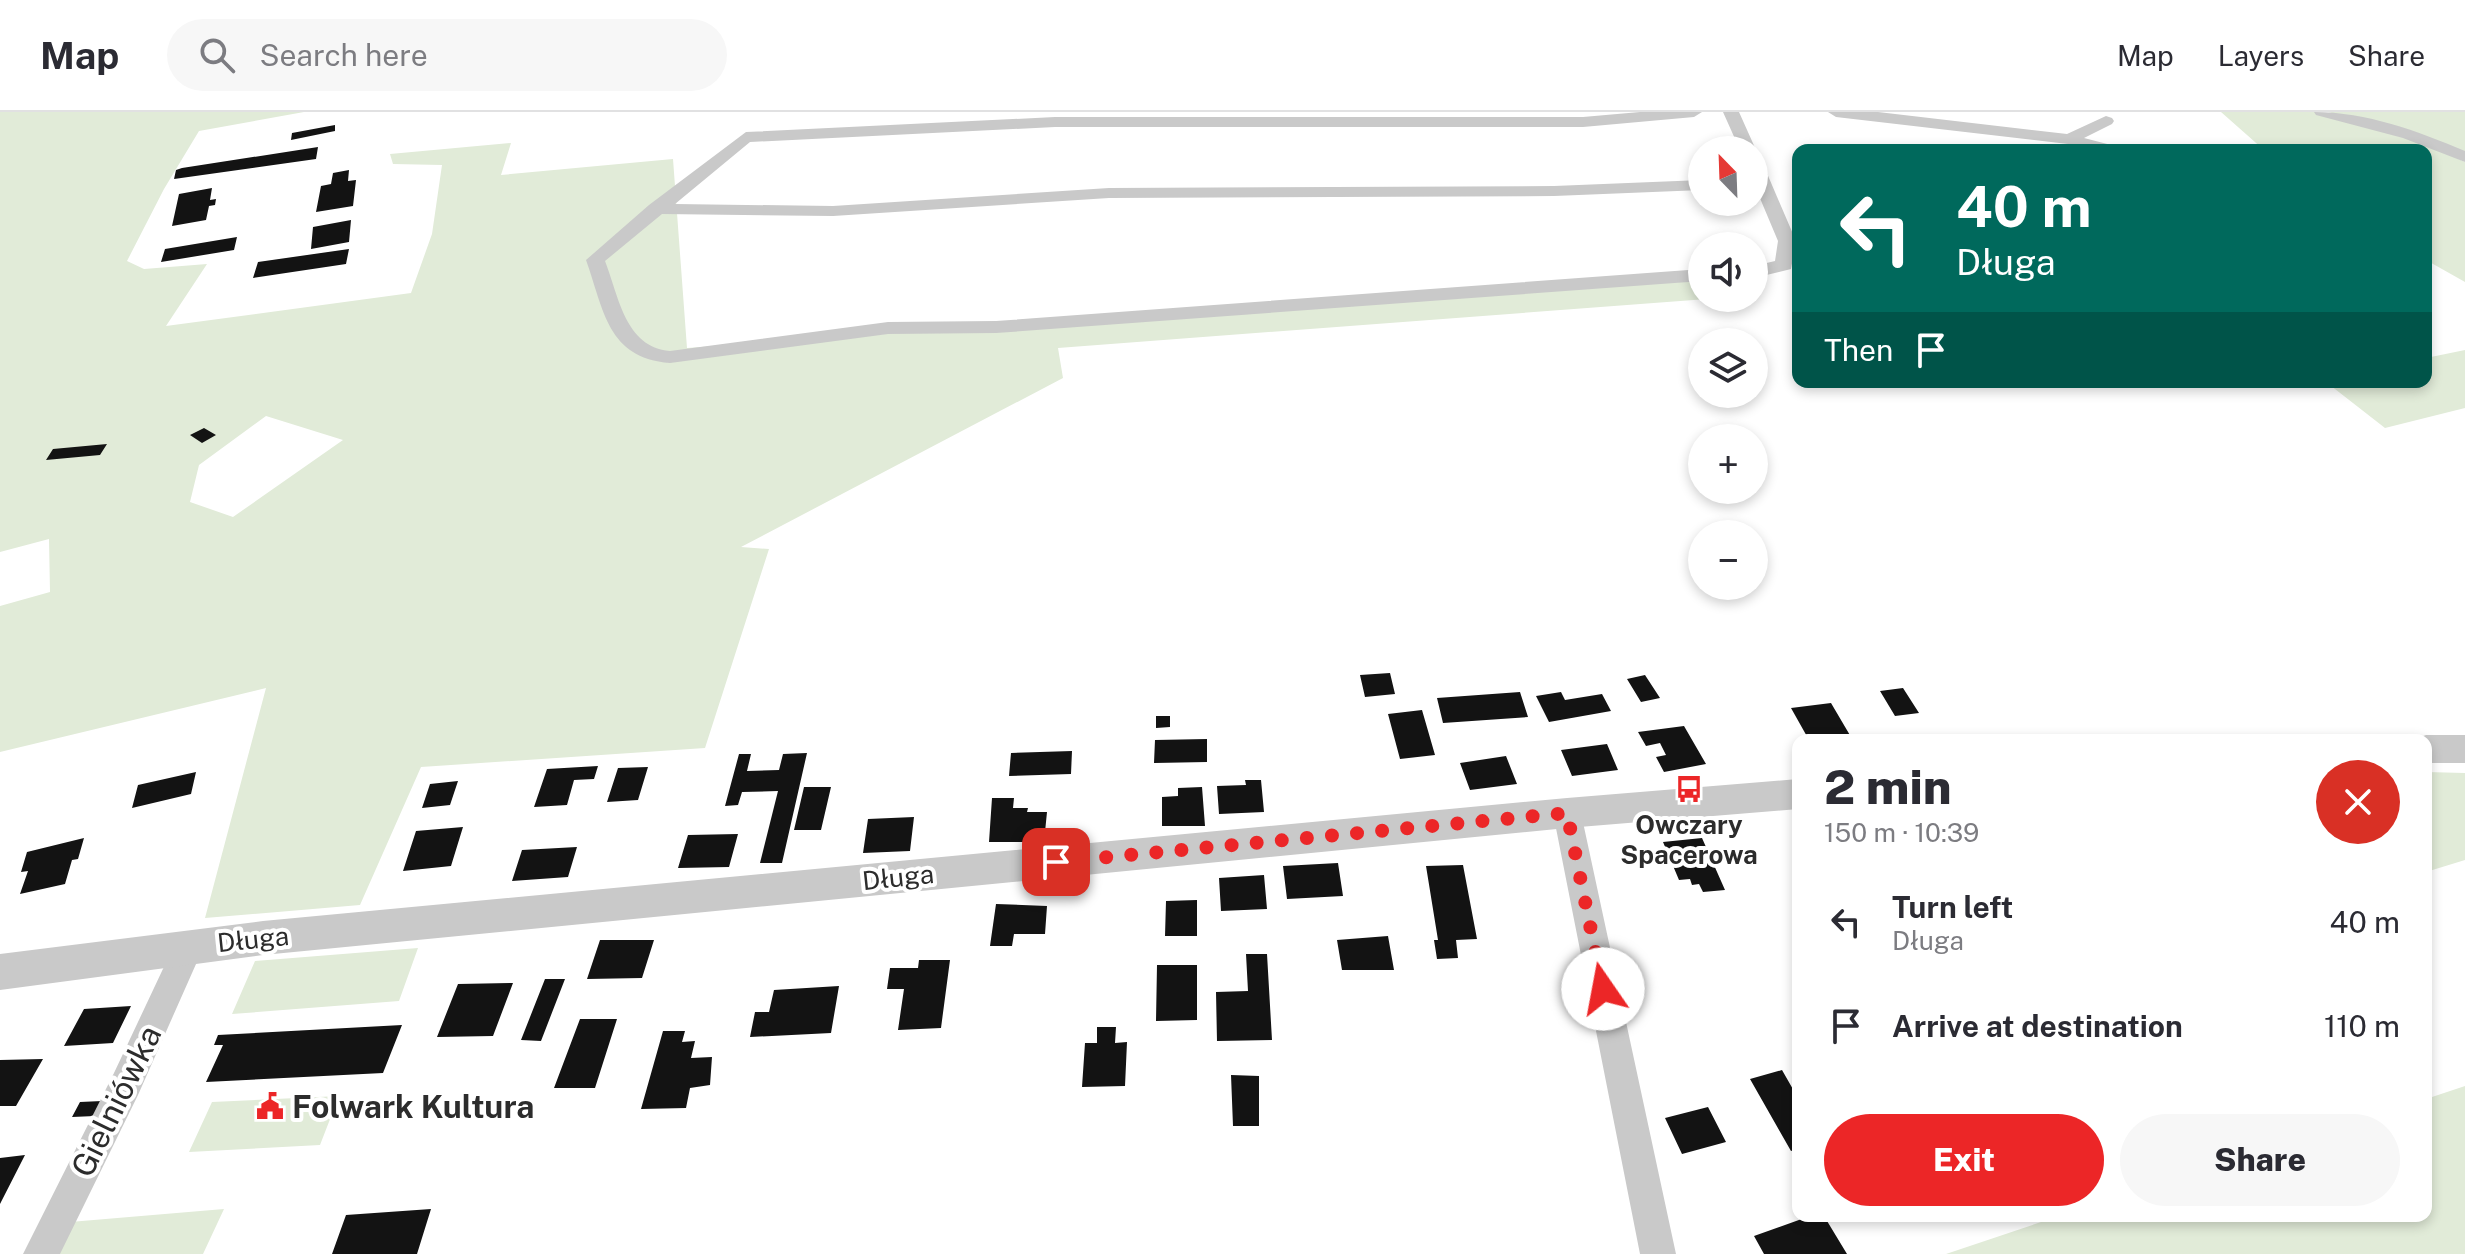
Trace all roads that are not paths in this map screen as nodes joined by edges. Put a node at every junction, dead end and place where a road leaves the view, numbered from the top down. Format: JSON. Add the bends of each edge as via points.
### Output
{"nodes":[{"id":1,"x":1694,"y":112,"type":"edge"},
{"id":2,"x":1731,"y":112,"type":"edge"},
{"id":3,"x":1836,"y":112,"type":"edge"},
{"id":4,"x":2322,"y":112,"type":"edge"},
{"id":5,"x":957,"y":119,"type":"edge"},
{"id":6,"x":2106,"y":121,"type":"dead end"},
{"id":7,"x":1742,"y":136,"type":"edge"},
{"id":8,"x":2069,"y":139,"type":"junction"},
{"id":9,"x":2087,"y":144,"type":"edge"},
{"id":10,"x":2465,"y":157,"type":"edge"},
{"id":11,"x":1688,"y":186,"type":"edge"},
{"id":12,"x":1768,"y":202,"type":"edge"},
{"id":13,"x":655,"y":209,"type":"junction"},
{"id":14,"x":1768,"y":269,"type":"edge"},
{"id":15,"x":1688,"y":276,"type":"edge"},
{"id":16,"x":2432,"y":749,"type":"edge"},
{"id":17,"x":2465,"y":749,"type":"edge"},
{"id":18,"x":1792,"y":794,"type":"edge"},
{"id":19,"x":1567,"y":813,"type":"junction"},
{"id":20,"x":189,"y":946,"type":"junction"},
{"id":21,"x":0,"y":972,"type":"edge"},
{"id":22,"x":41,"y":1254,"type":"edge"},
{"id":23,"x":1658,"y":1254,"type":"edge"}],
"edges":[{"from":1,"to":5,"type":"street","via":[[1583,122]]},
{"from":2,"to":7,"type":"street"},
{"from":3,"to":8,"type":"street"},
{"from":4,"to":10,"type":"street","via":[[2409,134]]},
{"from":5,"to":13,"type":"street","via":[[746,137]]},
{"from":6,"to":8,"type":"street"},
{"from":8,"to":9,"type":"street"},
{"from":11,"to":13,"type":"street","via":[[1109,193],[833,211]]},
{"from":12,"to":14,"type":"street","via":[[1787,241],[1784,265]]},
{"from":13,"to":15,"type":"street","via":[[595,260],[624,334],[635,348],[670,357],[888,328],[996,327]]},
{"from":16,"to":17,"type":"street"},
{"from":18,"to":19,"type":"street","name":"Długa"},
{"from":19,"to":20,"type":"street","name":"Długa"},
{"from":19,"to":23,"type":"street"},
{"from":20,"to":21,"type":"street","name":"Długa"},
{"from":20,"to":22,"type":"street","name":"Gielniówka"}]}
